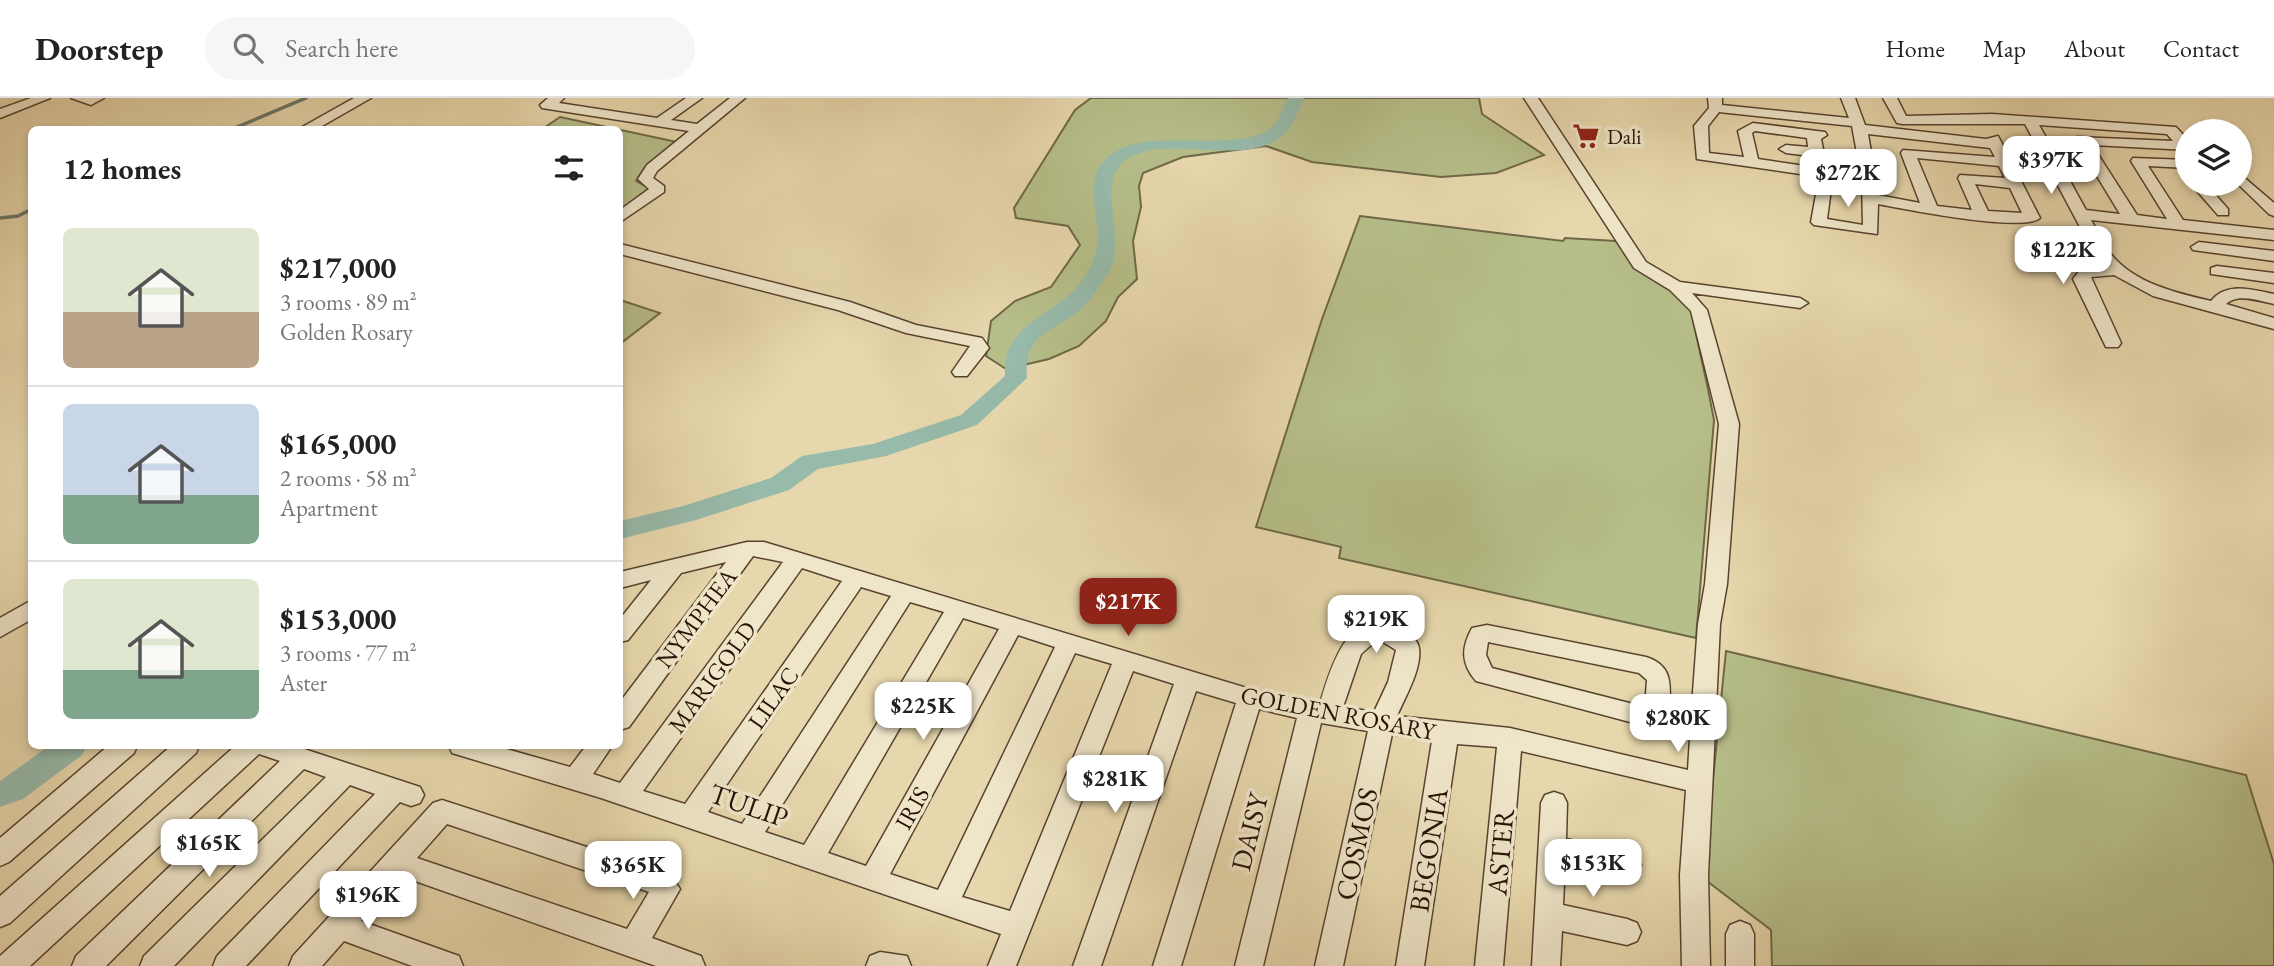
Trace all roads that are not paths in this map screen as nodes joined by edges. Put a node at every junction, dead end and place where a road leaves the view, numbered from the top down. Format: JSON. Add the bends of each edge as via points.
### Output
{"nodes":[{"id":1,"x":43,"y":98,"type":"edge"},
{"id":2,"x":78,"y":98,"type":"edge"},
{"id":3,"x":97,"y":98,"type":"edge"},
{"id":4,"x":364,"y":98,"type":"edge"},
{"id":5,"x":695,"y":98,"type":"edge"},
{"id":6,"x":738,"y":98,"type":"edge"},
{"id":7,"x":1531,"y":98,"type":"edge"},
{"id":8,"x":1760,"y":98,"type":"edge"},
{"id":9,"x":1890,"y":98,"type":"edge"},
{"id":10,"x":552,"y":102,"type":"edge"},
{"id":11,"x":1715,"y":103,"type":"edge"},
{"id":12,"x":0,"y":114,"type":"edge"},
{"id":13,"x":531,"y":114,"type":"dead end"},
{"id":14,"x":1855,"y":115,"type":"edge"},
{"id":15,"x":662,"y":121,"type":"junction"},
{"id":16,"x":2030,"y":121,"type":"junction"},
{"id":17,"x":312,"y":126,"type":"edge"},
{"id":18,"x":1990,"y":126,"type":"junction"},
{"id":19,"x":702,"y":129,"type":"junction"},
{"id":20,"x":2175,"y":134,"type":"edge"},
{"id":21,"x":2175,"y":145,"type":"edge"},
{"id":22,"x":1786,"y":149,"type":"dead end"},
{"id":23,"x":1816,"y":152,"type":"junction"},
{"id":24,"x":2003,"y":162,"type":"junction"},
{"id":25,"x":1752,"y":163,"type":"junction"},
{"id":26,"x":2175,"y":166,"type":"edge"},
{"id":27,"x":1820,"y":172,"type":"junction"},
{"id":28,"x":2016,"y":184,"type":"junction"},
{"id":29,"x":2252,"y":190,"type":"edge"},
{"id":30,"x":2209,"y":196,"type":"edge"},
{"id":31,"x":1872,"y":198,"type":"junction"},
{"id":32,"x":1930,"y":208,"type":"junction"},
{"id":33,"x":2274,"y":211,"type":"edge"},
{"id":34,"x":2223,"y":212,"type":"dead end"},
{"id":35,"x":2082,"y":214,"type":"junction"},
{"id":36,"x":623,"y":215,"type":"edge"},
{"id":37,"x":1983,"y":216,"type":"junction"},
{"id":38,"x":2133,"y":220,"type":"junction"},
{"id":39,"x":2177,"y":223,"type":"junction"},
{"id":40,"x":2274,"y":235,"type":"edge"},
{"id":41,"x":623,"y":250,"type":"edge"},
{"id":42,"x":2274,"y":257,"type":"edge"},
{"id":43,"x":2115,"y":270,"type":"junction"},
{"id":44,"x":2217,"y":271,"type":"junction"},
{"id":45,"x":2274,"y":278,"type":"edge"},
{"id":46,"x":1676,"y":286,"type":"junction"},
{"id":47,"x":2232,"y":292,"type":"junction"},
{"id":48,"x":2274,"y":299,"type":"edge"},
{"id":49,"x":1800,"y":303,"type":"dead end"},
{"id":50,"x":2217,"y":305,"type":"junction"},
{"id":51,"x":2274,"y":324,"type":"edge"},
{"id":52,"x":2112,"y":343,"type":"dead end"},
{"id":53,"x":961,"y":372,"type":"dead end"},
{"id":54,"x":747,"y":549,"type":"junction"},
{"id":55,"x":798,"y":558,"type":"junction"},
{"id":56,"x":674,"y":566,"type":"junction"},
{"id":57,"x":856,"y":578,"type":"junction"},
{"id":58,"x":623,"y":579,"type":"edge"},
{"id":59,"x":905,"y":592,"type":"junction"},
{"id":60,"x":957,"y":610,"type":"junction"},
{"id":61,"x":28,"y":611,"type":"edge"},
{"id":62,"x":1012,"y":626,"type":"junction"},
{"id":63,"x":0,"y":629,"type":"edge"},
{"id":64,"x":623,"y":630,"type":"edge"},
{"id":65,"x":1069,"y":641,"type":"junction"},
{"id":66,"x":1125,"y":661,"type":"junction"},
{"id":67,"x":1188,"y":679,"type":"junction"},
{"id":68,"x":1250,"y":698,"type":"junction"},
{"id":69,"x":1320,"y":713,"type":"junction"},
{"id":70,"x":623,"y":716,"type":"edge"},
{"id":71,"x":1657,"y":720,"type":"junction"},
{"id":72,"x":1382,"y":722,"type":"junction"},
{"id":73,"x":1703,"y":732,"type":"junction"},
{"id":74,"x":1446,"y":733,"type":"junction"},
{"id":75,"x":1510,"y":737,"type":"junction"},
{"id":76,"x":122,"y":749,"type":"edge"},
{"id":77,"x":184,"y":749,"type":"edge"},
{"id":78,"x":248,"y":749,"type":"edge"},
{"id":79,"x":274,"y":749,"type":"edge"},
{"id":80,"x":488,"y":749,"type":"edge"},
{"id":81,"x":598,"y":749,"type":"edge"},
{"id":82,"x":524,"y":753,"type":"edge"},
{"id":83,"x":299,"y":758,"type":"junction"},
{"id":84,"x":346,"y":773,"type":"junction"},
{"id":85,"x":575,"y":779,"type":"junction"},
{"id":86,"x":1699,"y":783,"type":"junction"},
{"id":87,"x":625,"y":796,"type":"junction"},
{"id":88,"x":1554,"y":803,"type":"dead end"},
{"id":89,"x":690,"y":818,"type":"junction"},
{"id":90,"x":747,"y":838,"type":"junction"},
{"id":91,"x":1554,"y":848,"type":"junction"},
{"id":92,"x":0,"y":854,"type":"edge"},
{"id":93,"x":810,"y":859,"type":"junction"},
{"id":94,"x":396,"y":863,"type":"junction"},
{"id":95,"x":1627,"y":865,"type":"dead end"},
{"id":96,"x":873,"y":880,"type":"junction"},
{"id":97,"x":944,"y":905,"type":"junction"},
{"id":98,"x":0,"y":914,"type":"edge"},
{"id":99,"x":1549,"y":915,"type":"junction"},
{"id":100,"x":339,"y":926,"type":"junction"},
{"id":101,"x":1016,"y":926,"type":"junction"},
{"id":102,"x":1627,"y":932,"type":"dead end"},
{"id":103,"x":1740,"y":934,"type":"dead end"},
{"id":104,"x":640,"y":953,"type":"edge"},
{"id":105,"x":13,"y":962,"type":"edge"},
{"id":106,"x":86,"y":966,"type":"edge"},
{"id":107,"x":154,"y":966,"type":"edge"},
{"id":108,"x":228,"y":966,"type":"edge"},
{"id":109,"x":303,"y":966,"type":"edge"},
{"id":110,"x":449,"y":966,"type":"edge"},
{"id":111,"x":691,"y":966,"type":"edge"},
{"id":112,"x":880,"y":966,"type":"edge"},
{"id":113,"x":897,"y":966,"type":"edge"},
{"id":114,"x":1002,"y":966,"type":"edge"},
{"id":115,"x":1087,"y":966,"type":"edge"},
{"id":116,"x":1167,"y":966,"type":"edge"},
{"id":117,"x":1249,"y":966,"type":"edge"},
{"id":118,"x":1329,"y":966,"type":"edge"},
{"id":119,"x":1410,"y":966,"type":"edge"},
{"id":120,"x":1489,"y":966,"type":"edge"},
{"id":121,"x":1546,"y":966,"type":"edge"},
{"id":122,"x":1696,"y":966,"type":"edge"},
{"id":123,"x":1740,"y":966,"type":"edge"}],
"edges":[{"from":1,"to":12,"type":"street"},
{"from":2,"to":3,"type":"street"},
{"from":4,"to":17,"type":"street"},
{"from":5,"to":15,"type":"street"},
{"from":6,"to":19,"type":"street"},
{"from":7,"to":46,"type":"street","via":[[1640,265]]},
{"from":8,"to":14,"type":"street"},
{"from":9,"to":18,"type":"street","via":[[1902,120]]},
{"from":10,"to":13,"type":"street"},
{"from":10,"to":15,"type":"street"},
{"from":11,"to":14,"type":"street"},
{"from":11,"to":25,"type":"street","via":[[1701,126],[1702,156]]},
{"from":14,"to":18,"type":"street"},
{"from":14,"to":31,"type":"street"},
{"from":15,"to":19,"type":"street"},
{"from":16,"to":18,"type":"street"},
{"from":16,"to":20,"type":"street","via":[[2171,130]]},
{"from":16,"to":35,"type":"street"},
{"from":18,"to":24,"type":"street"},
{"from":19,"to":36,"type":"street","via":[[652,168],[645,179],[659,189]]},
{"from":21,"to":38,"type":"street","via":[[2082,140]]},
{"from":22,"to":23,"type":"street"},
{"from":23,"to":25,"type":"street","via":[[1816,135],[1753,127],[1745,131]]},
{"from":23,"to":27,"type":"street"},
{"from":24,"to":28,"type":"street"},
{"from":24,"to":32,"type":"street","via":[[1908,153]]},
{"from":25,"to":27,"type":"street"},
{"from":26,"to":39,"type":"street","via":[[2138,161]]},
{"from":27,"to":31,"type":"street","via":[[1824,189],[1819,222],[1871,231]]},
{"from":28,"to":37,"type":"street","via":[[2032,218]]},
{"from":28,"to":37,"type":"street","via":[[1965,178]]},
{"from":29,"to":33,"type":"street"},
{"from":30,"to":34,"type":"street"},
{"from":31,"to":32,"type":"street"},
{"from":32,"to":37,"type":"street"},
{"from":35,"to":38,"type":"street"},
{"from":35,"to":43,"type":"street"},
{"from":38,"to":39,"type":"street"},
{"from":39,"to":40,"type":"street"},
{"from":41,"to":53,"type":"street","via":[[845,306],[912,329],[976,342],[980,348]]},
{"from":42,"to":44,"type":"street","via":[[2199,247]]},
{"from":43,"to":50,"type":"street","via":[[2154,289]]},
{"from":43,"to":52,"type":"street","via":[[2086,273],[2081,279]]},
{"from":44,"to":45,"type":"street"},
{"from":44,"to":47,"type":"street"},
{"from":46,"to":49,"type":"street"},
{"from":46,"to":73,"type":"street","via":[[1699,310],[1729,424]]},
{"from":47,"to":48,"type":"street"},
{"from":47,"to":50,"type":"street","via":[[2222,296]]},
{"from":50,"to":51,"type":"street"},
{"from":54,"to":55,"type":"street","name":"GOLDEN ROSARY"},
{"from":54,"to":56,"type":"street","name":"GOLDEN ROSARY"},
{"from":54,"to":70,"type":"street","name":"NYMPHEA"},
{"from":55,"to":57,"type":"street","name":"GOLDEN ROSARY"},
{"from":55,"to":87,"type":"street","name":"MARIGOLD"},
{"from":56,"to":58,"type":"street","name":"GOLDEN ROSARY"},
{"from":56,"to":64,"type":"street"},
{"from":57,"to":59,"type":"street","name":"GOLDEN ROSARY"},
{"from":57,"to":89,"type":"street","name":"LILAC"},
{"from":59,"to":60,"type":"street","name":"GOLDEN ROSARY"},
{"from":59,"to":90,"type":"street"},
{"from":60,"to":62,"type":"street","name":"GOLDEN ROSARY"},
{"from":60,"to":93,"type":"street"},
{"from":61,"to":63,"type":"street"},
{"from":62,"to":65,"type":"street","name":"GOLDEN ROSARY"},
{"from":62,"to":96,"type":"street","name":"IRIS"},
{"from":65,"to":66,"type":"street","name":"GOLDEN ROSARY"},
{"from":65,"to":97,"type":"street"},
{"from":66,"to":67,"type":"street","name":"GOLDEN ROSARY"},
{"from":66,"to":101,"type":"street"},
{"from":67,"to":68,"type":"street","name":"GOLDEN ROSARY"},
{"from":67,"to":115,"type":"street"},
{"from":68,"to":69,"type":"street","name":"GOLDEN ROSARY"},
{"from":68,"to":116,"type":"street"},
{"from":69,"to":72,"type":"street","name":"GOLDEN ROSARY"},
{"from":69,"to":72,"type":"street","name":"DAISY","via":[[1346,657],[1363,636],[1381,630],[1401,640],[1408,650]]},
{"from":69,"to":117,"type":"street","name":"DAISY"},
{"from":71,"to":71,"type":"street","via":[[1484,675],[1474,657],[1476,640],[1487,633],[1646,666],[1659,676]]},
{"from":71,"to":73,"type":"street"},
{"from":72,"to":74,"type":"street","name":"GOLDEN ROSARY"},
{"from":72,"to":118,"type":"street","name":"COSMOS"},
{"from":73,"to":86,"type":"street"},
{"from":74,"to":75,"type":"street","name":"GOLDEN ROSARY"},
{"from":74,"to":119,"type":"street","name":"BEGONIA"},
{"from":75,"to":86,"type":"street","name":"GOLDEN ROSARY"},
{"from":75,"to":120,"type":"street","name":"ASTER"},
{"from":76,"to":92,"type":"street"},
{"from":77,"to":98,"type":"street"},
{"from":78,"to":105,"type":"street"},
{"from":79,"to":83,"type":"street"},
{"from":80,"to":82,"type":"street","name":"TULIP"},
{"from":81,"to":85,"type":"street"},
{"from":82,"to":85,"type":"street","name":"TULIP"},
{"from":83,"to":84,"type":"street"},
{"from":83,"to":106,"type":"street"},
{"from":84,"to":107,"type":"street"},
{"from":84,"to":108,"type":"street","via":[[403,792]]},
{"from":85,"to":87,"type":"street","name":"TULIP"},
{"from":86,"to":122,"type":"street"},
{"from":87,"to":89,"type":"street","name":"TULIP"},
{"from":88,"to":91,"type":"street"},
{"from":89,"to":90,"type":"street","name":"TULIP"},
{"from":90,"to":93,"type":"street","name":"TULIP"},
{"from":91,"to":95,"type":"street"},
{"from":91,"to":99,"type":"street"},
{"from":93,"to":96,"type":"street","name":"TULIP"},
{"from":94,"to":100,"type":"street"},
{"from":94,"to":104,"type":"street"},
{"from":94,"to":104,"type":"street","via":[[442,811],[660,883],[665,894]]},
{"from":96,"to":97,"type":"street","name":"TULIP"},
{"from":97,"to":101,"type":"street","name":"TULIP"},
{"from":99,"to":102,"type":"street"},
{"from":99,"to":121,"type":"street"},
{"from":100,"to":109,"type":"street"},
{"from":100,"to":110,"type":"street"},
{"from":101,"to":114,"type":"street"},
{"from":103,"to":123,"type":"street"},
{"from":104,"to":111,"type":"street"},
{"from":112,"to":113,"type":"street"}]}
